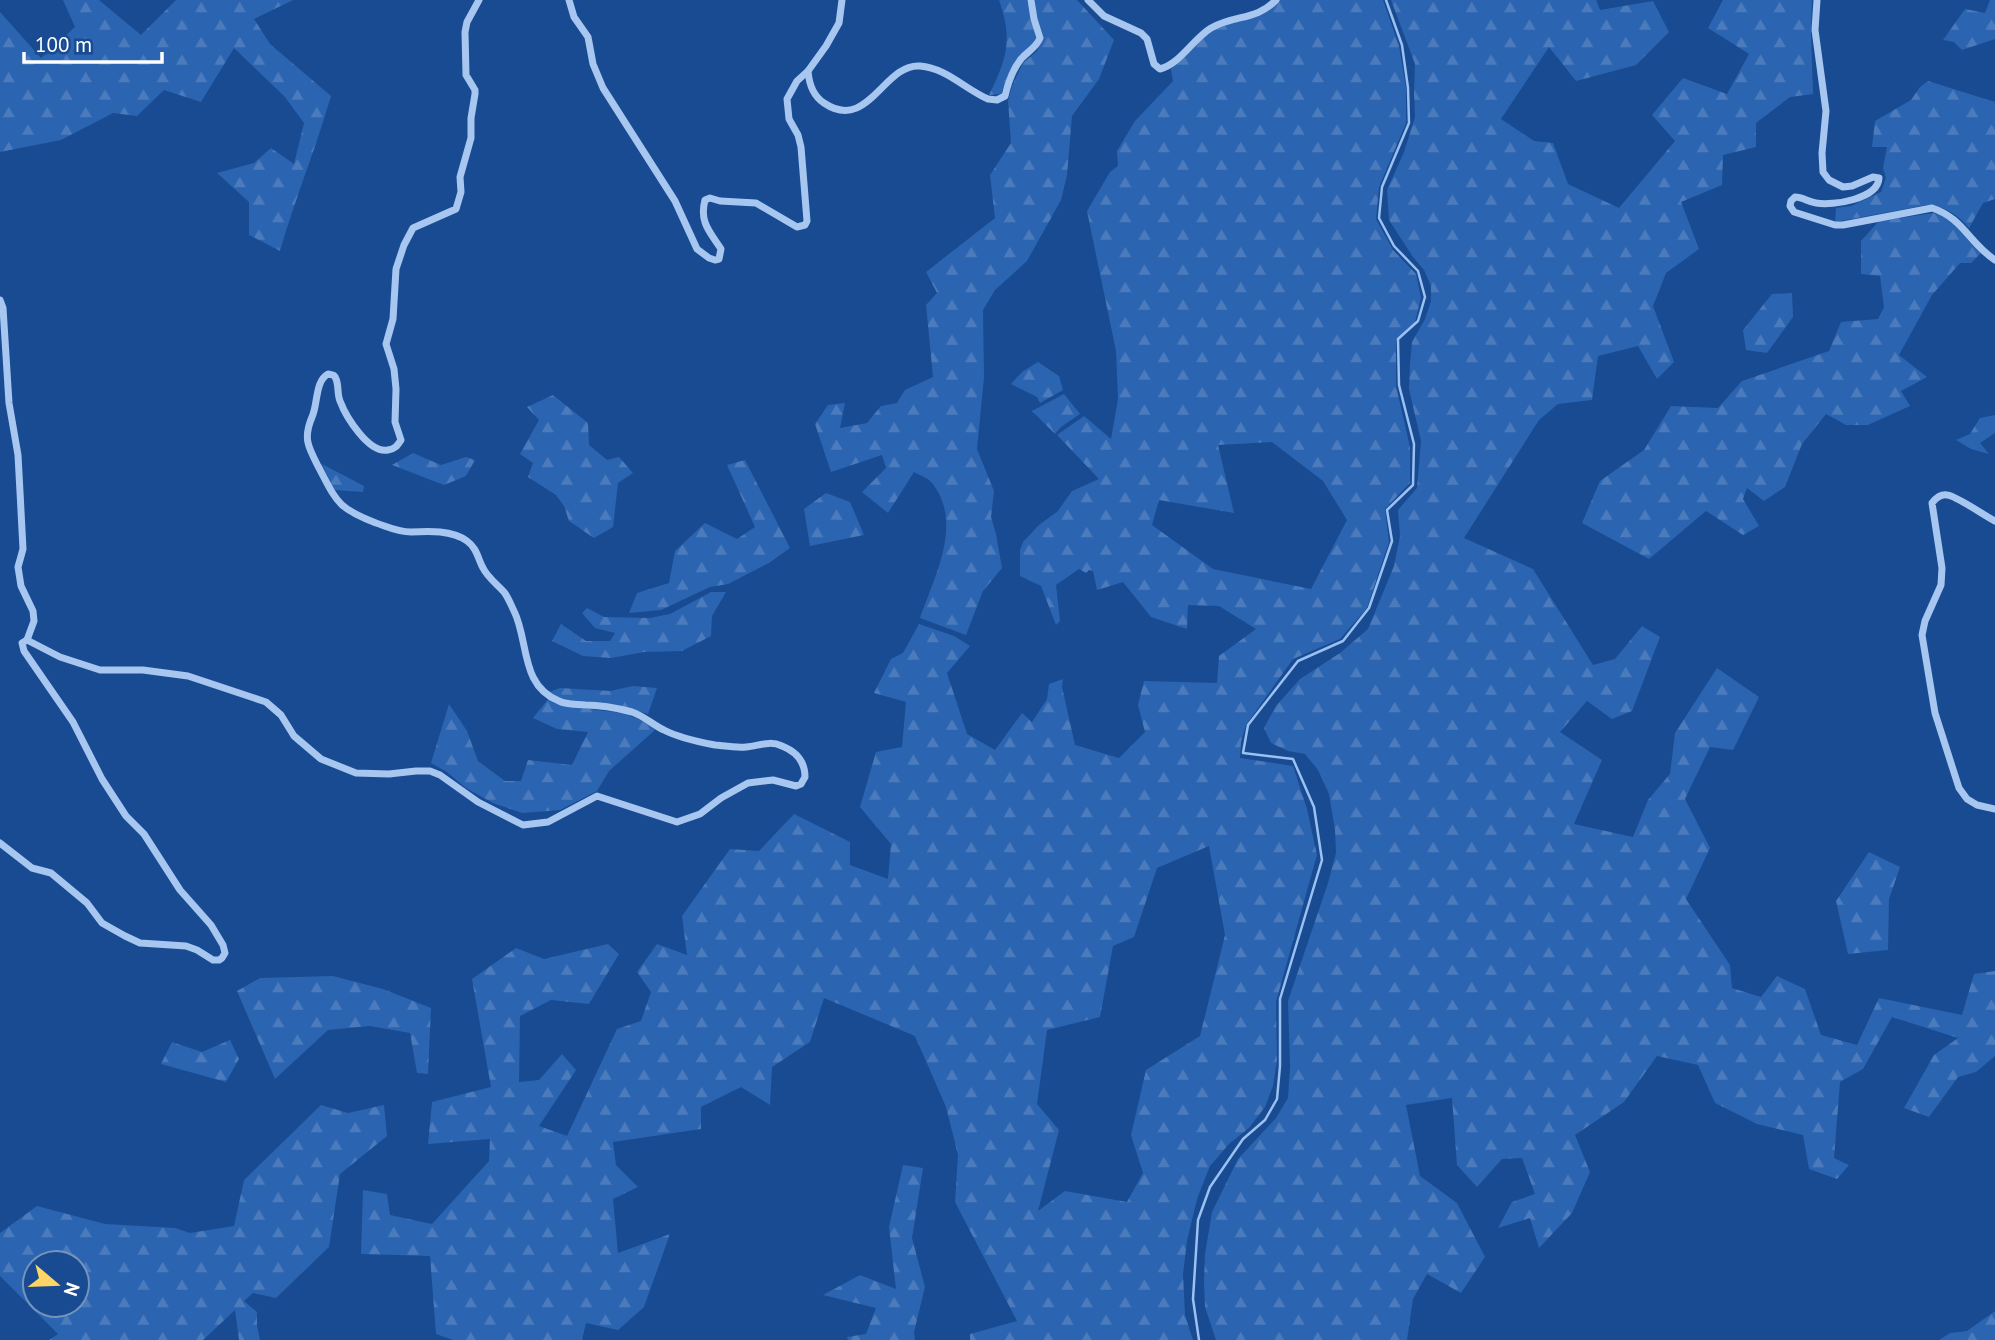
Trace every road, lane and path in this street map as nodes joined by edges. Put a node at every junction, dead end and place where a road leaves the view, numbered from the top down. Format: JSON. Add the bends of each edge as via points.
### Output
{"nodes":[{"id":1,"x":478,"y":0,"type":"edge"},
{"id":2,"x":569,"y":0,"type":"edge"},
{"id":3,"x":842,"y":0,"type":"edge"},
{"id":4,"x":1031,"y":0,"type":"edge"},
{"id":5,"x":1088,"y":0,"type":"edge"},
{"id":6,"x":1276,"y":0,"type":"edge"},
{"id":7,"x":1817,"y":0,"type":"edge"},
{"id":8,"x":808,"y":71,"type":"junction"},
{"id":9,"x":1995,"y":260,"type":"edge"},
{"id":10,"x":0,"y":300,"type":"edge"},
{"id":11,"x":1995,"y":521,"type":"edge"},
{"id":12,"x":27,"y":639,"type":"junction"},
{"id":13,"x":1995,"y":808,"type":"edge"},
{"id":14,"x":0,"y":843,"type":"edge"}],
"edges":[{"from":1,"to":12,"type":"street","via":[[465,32],[466,75],[475,100],[458,204],[413,228],[394,280],[395,302],[386,344],[397,388],[395,422],[401,440],[391,450],[374,448],[350,420],[336,378],[328,374],[320,384],[307,444],[337,501],[350,512],[399,531],[454,535],[469,542],[515,612],[532,677],[546,693],[572,705],[630,712],[664,731],[695,740],[735,747],[783,746],[802,760],[802,784],[748,783],[699,814],[677,822],[597,796],[548,822],[523,825],[430,771],[356,773],[321,759],[266,702],[188,676],[100,670]]},
{"from":2,"to":8,"type":"street","via":[[588,37],[603,88],[669,191],[696,249],[715,260],[721,249],[709,235],[705,200],[756,203],[797,227],[807,221],[801,147],[789,119],[787,99]]},
{"from":3,"to":8,"type":"street","via":[[839,23]]},
{"from":4,"to":8,"type":"street","via":[[1040,38],[1015,67],[1004,96],[997,100],[977,94],[941,71],[919,66],[895,77],[855,110],[841,111],[819,100]]},
{"from":5,"to":6,"type":"street","via":[[1104,16],[1141,33],[1160,69],[1207,30],[1224,20],[1257,15]]},
{"from":7,"to":9,"type":"street","via":[[1815,30],[1826,111],[1823,172],[1843,187],[1873,177],[1880,183],[1872,191],[1837,204],[1795,197],[1790,206],[1794,212],[1835,225],[1933,208],[1956,220]]},
{"from":10,"to":12,"type":"street","via":[[18,455],[23,549],[18,567],[34,621]]},
{"from":11,"to":13,"type":"street","via":[[1947,494],[1932,503],[1941,585],[1923,635],[1935,713],[1959,788],[1977,805]]},
{"from":12,"to":14,"type":"street","via":[[22,643],[24,651],[73,722],[102,779],[180,890],[211,925],[225,953],[212,960],[186,946],[140,943],[125,936],[102,923],[87,903],[51,873],[32,867]]}]}
